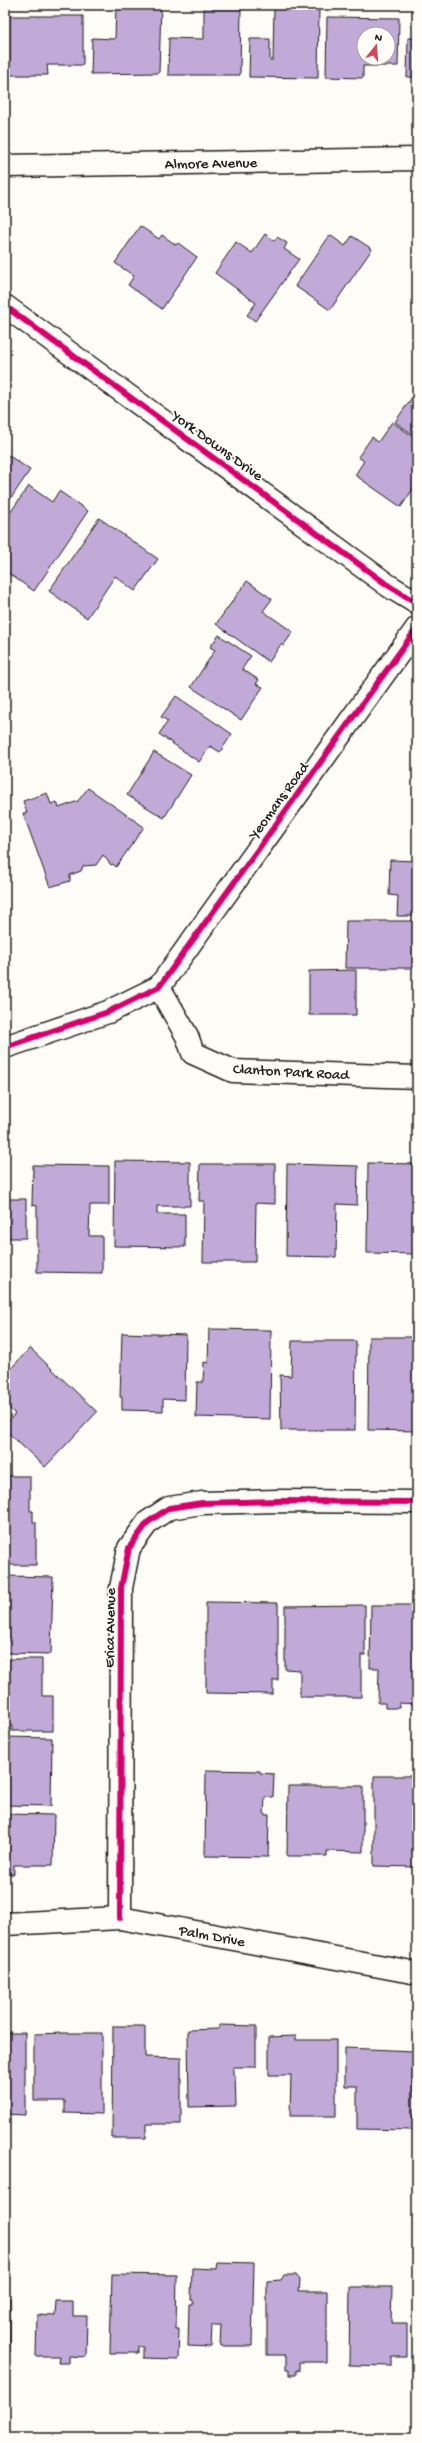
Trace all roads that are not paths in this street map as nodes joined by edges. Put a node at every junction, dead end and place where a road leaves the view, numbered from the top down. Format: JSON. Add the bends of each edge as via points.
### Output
{"nodes":[{"id":1,"x":417,"y":159,"type":"edge"},
{"id":2,"x":5,"y":166,"type":"edge"},
{"id":3,"x":5,"y":306,"type":"edge"},
{"id":4,"x":417,"y":603,"type":"edge"},
{"id":5,"x":417,"y":628,"type":"edge"},
{"id":6,"x":159,"y":987,"type":"junction"},
{"id":7,"x":5,"y":1046,"type":"edge"},
{"id":8,"x":417,"y":1077,"type":"edge"},
{"id":9,"x":417,"y":1502,"type":"edge"},
{"id":10,"x":120,"y":1918,"type":"junction"},
{"id":11,"x":5,"y":1924,"type":"edge"},
{"id":12,"x":417,"y":1973,"type":"edge"}],
"edges":[{"from":1,"to":2,"type":"street","name":"Almore Avenue"},
{"from":3,"to":4,"type":"street","name":"York Downs Drive","via":[[389,586]]},
{"from":5,"to":6,"type":"street","name":"Yeomans Road"},
{"from":6,"to":7,"type":"street","via":[[108,1012]]},
{"from":6,"to":8,"type":"street","name":"Clanton Park Road","via":[[187,1036],[193,1053],[233,1071]]},
{"from":9,"to":10,"type":"street","name":"Erica Avenue","via":[[278,1501],[202,1503],[169,1508],[148,1522],[129,1548],[121,1588]]},
{"from":10,"to":11,"type":"street","name":"Palm Drive"},
{"from":10,"to":12,"type":"street","name":"Palm Drive"}]}
